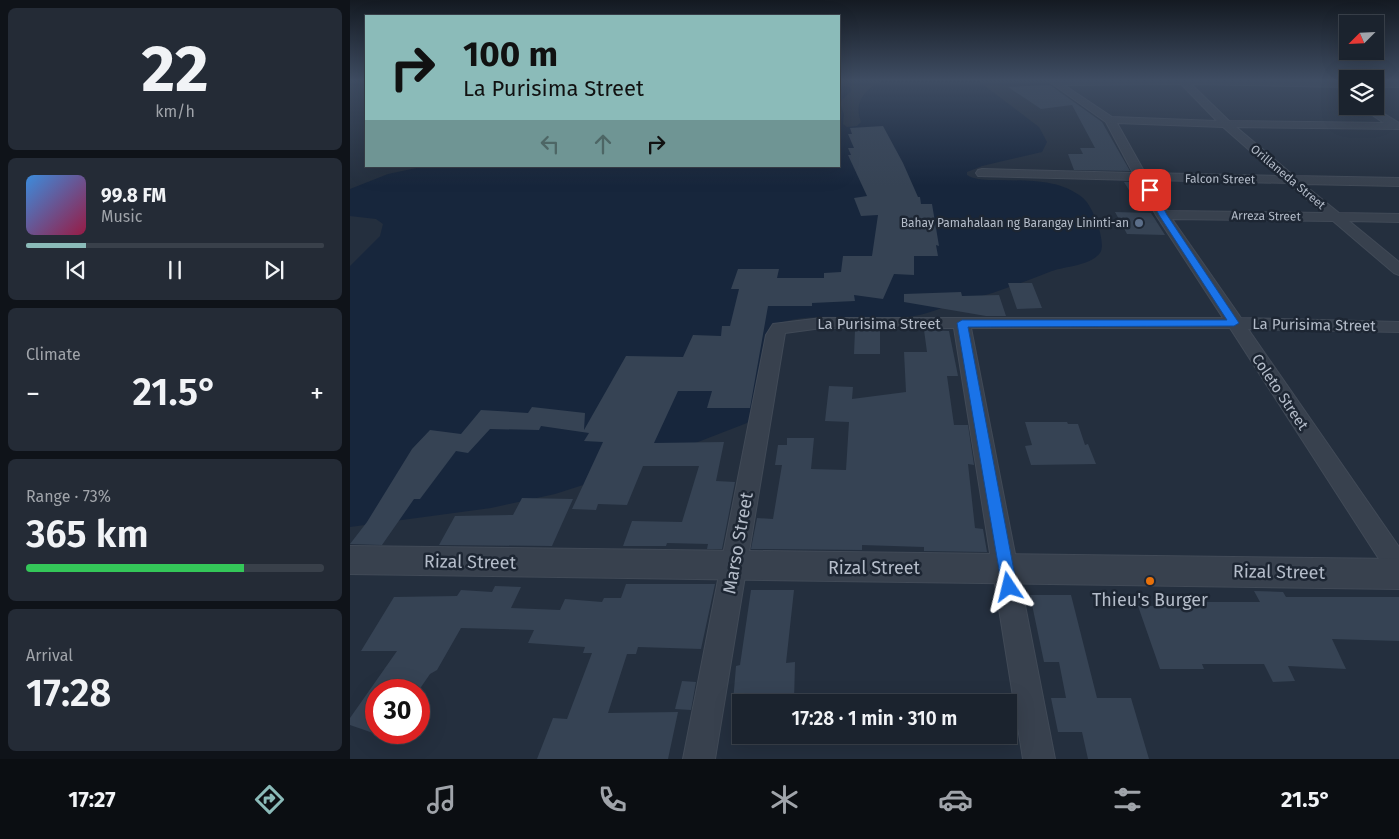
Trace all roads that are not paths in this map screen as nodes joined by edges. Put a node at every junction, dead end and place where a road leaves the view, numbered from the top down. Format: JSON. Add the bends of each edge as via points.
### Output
{"nodes":[{"id":1,"x":1103,"y":115,"type":"edge"},
{"id":2,"x":1217,"y":115,"type":"edge"},
{"id":3,"x":1379,"y":115,"type":"edge"},
{"id":4,"x":1110,"y":120,"type":"junction"},
{"id":5,"x":1226,"y":124,"type":"junction"},
{"id":6,"x":1398,"y":127,"type":"edge"},
{"id":7,"x":982,"y":173,"type":"dead end"},
{"id":8,"x":1143,"y":177,"type":"junction"},
{"id":9,"x":1292,"y":181,"type":"junction"},
{"id":10,"x":1399,"y":182,"type":"edge"},
{"id":11,"x":1163,"y":215,"type":"junction"},
{"id":12,"x":1334,"y":217,"type":"junction"},
{"id":13,"x":1399,"y":218,"type":"edge"},
{"id":14,"x":1399,"y":270,"type":"edge"},
{"id":15,"x":962,"y":323,"type":"junction"},
{"id":16,"x":1234,"y":323,"type":"junction"},
{"id":17,"x":1399,"y":327,"type":"edge"},
{"id":18,"x":779,"y":328,"type":"joint"},
{"id":19,"x":350,"y":560,"type":"edge"},
{"id":20,"x":734,"y":567,"type":"junction"},
{"id":21,"x":1006,"y":568,"type":"junction"},
{"id":22,"x":1399,"y":568,"type":"edge"},
{"id":23,"x":1399,"y":574,"type":"edge"},
{"id":24,"x":699,"y":759,"type":"edge"},
{"id":25,"x":1039,"y":759,"type":"edge"}],
"edges":[{"from":1,"to":4,"type":"street","name":"Coleto Street"},
{"from":2,"to":5,"type":"street","name":"Orillaneda Street"},
{"from":3,"to":6,"type":"street"},
{"from":4,"to":5,"type":"street"},
{"from":4,"to":8,"type":"street","name":"Coleto Street"},
{"from":5,"to":6,"type":"street"},
{"from":5,"to":9,"type":"street","name":"Orillaneda Street"},
{"from":7,"to":8,"type":"street","name":"Falcon Street"},
{"from":8,"to":9,"type":"street","name":"Falcon Street"},
{"from":8,"to":11,"type":"street","name":"Coleto Street"},
{"from":9,"to":10,"type":"street","name":"Falcon Street"},
{"from":9,"to":12,"type":"street","name":"Orillaneda Street"},
{"from":11,"to":12,"type":"street","name":"Arreza Street"},
{"from":11,"to":16,"type":"street","name":"Coleto Street"},
{"from":12,"to":13,"type":"street","name":"Arreza Street"},
{"from":12,"to":14,"type":"street","name":"Orillaneda Street"},
{"from":15,"to":16,"type":"street","name":"La Purisima Street"},
{"from":15,"to":18,"type":"street","name":"La Purisima Street","via":[[822,323]]},
{"from":15,"to":21,"type":"street"},
{"from":16,"to":17,"type":"street","name":"La Purisima Street"},
{"from":16,"to":22,"type":"street","name":"Coleto Street"},
{"from":18,"to":20,"type":"street","name":"Marso Street","via":[[775,335]]},
{"from":19,"to":20,"type":"street","name":"Rizal Street"},
{"from":20,"to":21,"type":"street","name":"Rizal Street"},
{"from":20,"to":24,"type":"street","name":"Marso Street"},
{"from":21,"to":23,"type":"street","name":"Rizal Street"},
{"from":21,"to":25,"type":"street"}]}
